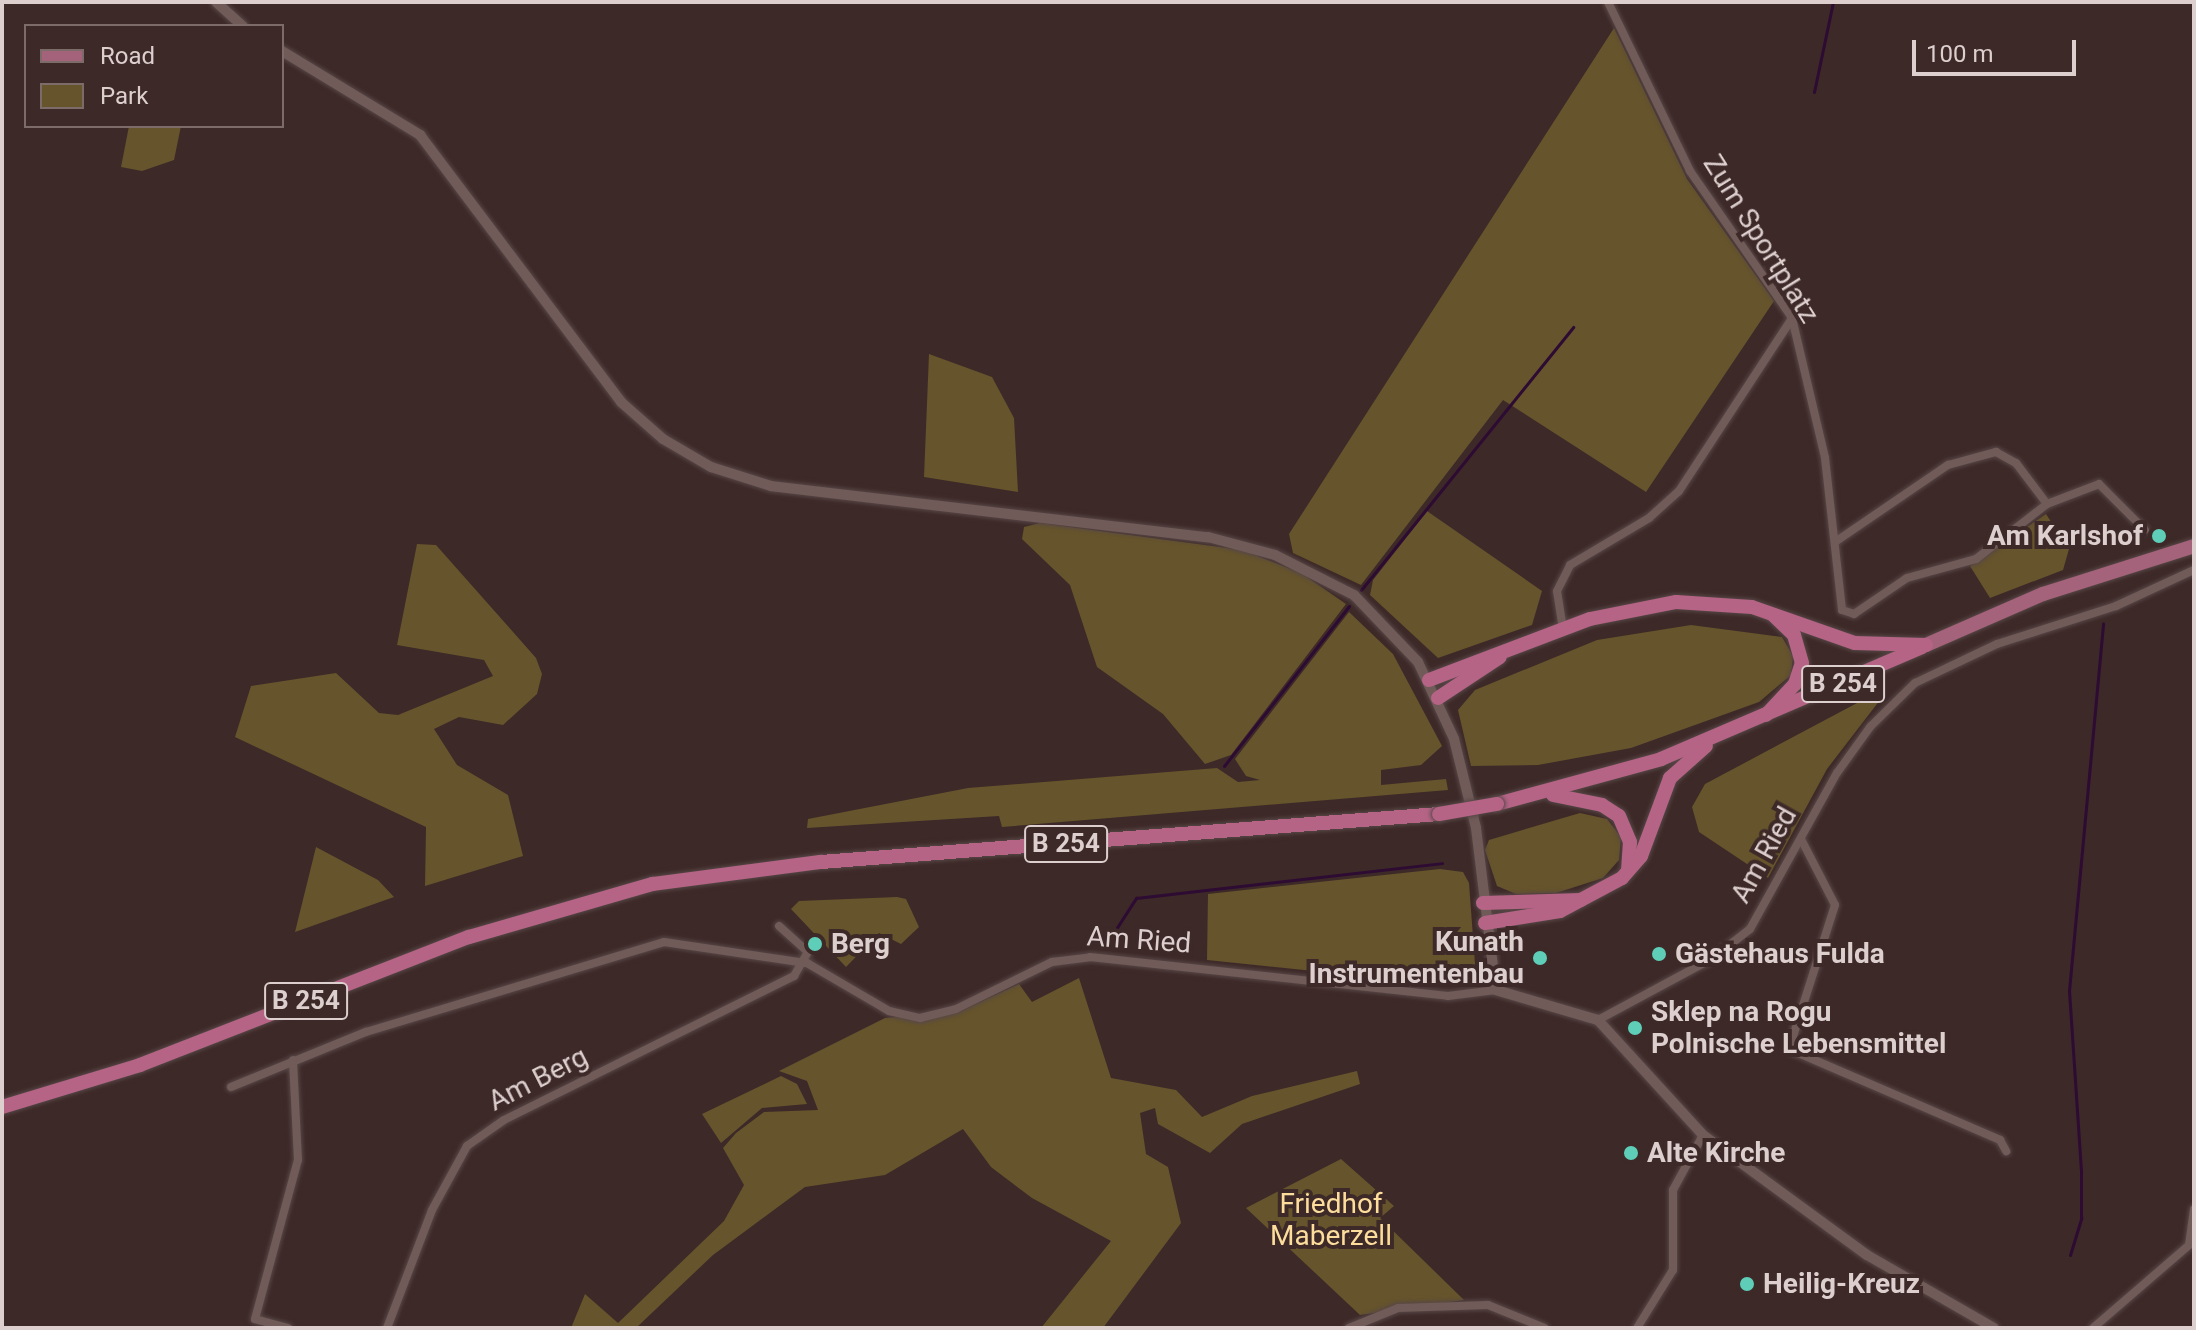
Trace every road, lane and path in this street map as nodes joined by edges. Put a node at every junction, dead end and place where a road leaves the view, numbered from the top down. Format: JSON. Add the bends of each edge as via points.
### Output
{"nodes":[{"id":1,"x":216,"y":2,"type":"edge"},
{"id":2,"x":1608,"y":2,"type":"edge"},
{"id":3,"x":241,"y":24,"type":"edge"},
{"id":4,"x":284,"y":52,"type":"edge"},
{"id":5,"x":1792,"y":318,"type":"junction"},
{"id":6,"x":2047,"y":504,"type":"junction"},
{"id":7,"x":2145,"y":530,"type":"dead end"},
{"id":8,"x":1835,"y":542,"type":"junction"},
{"id":9,"x":2194,"y":546,"type":"edge"},
{"id":10,"x":2194,"y":570,"type":"edge"},
{"id":11,"x":1770,"y":612,"type":"junction"},
{"id":12,"x":1563,"y":629,"type":"junction"},
{"id":13,"x":1926,"y":645,"type":"junction"},
{"id":14,"x":1506,"y":651,"type":"junction"},
{"id":15,"x":1429,"y":680,"type":"junction"},
{"id":16,"x":1438,"y":698,"type":"junction"},
{"id":17,"x":1760,"y":720,"type":"junction"},
{"id":18,"x":1712,"y":740,"type":"junction"},
{"id":19,"x":1547,"y":794,"type":"junction"},
{"id":20,"x":1801,"y":839,"type":"junction"},
{"id":21,"x":1628,"y":870,"type":"junction"},
{"id":22,"x":1582,"y":900,"type":"junction"},
{"id":23,"x":1483,"y":903,"type":"junction"},
{"id":24,"x":1485,"y":923,"type":"junction"},
{"id":25,"x":779,"y":926,"type":"dead end"},
{"id":26,"x":807,"y":963,"type":"junction"},
{"id":27,"x":1496,"y":990,"type":"junction"},
{"id":28,"x":1598,"y":1020,"type":"junction"},
{"id":29,"x":293,"y":1060,"type":"junction"},
{"id":30,"x":231,"y":1087,"type":"dead end"},
{"id":31,"x":2,"y":1107,"type":"edge"},
{"id":32,"x":1703,"y":1135,"type":"junction"},
{"id":33,"x":2006,"y":1151,"type":"dead end"},
{"id":34,"x":2194,"y":1209,"type":"edge"},
{"id":35,"x":2192,"y":1245,"type":"edge"},
{"id":36,"x":288,"y":1328,"type":"edge"},
{"id":37,"x":387,"y":1328,"type":"edge"},
{"id":38,"x":1349,"y":1328,"type":"edge"},
{"id":39,"x":1545,"y":1328,"type":"edge"},
{"id":40,"x":1637,"y":1328,"type":"edge"},
{"id":41,"x":1994,"y":1328,"type":"edge"},
{"id":42,"x":2093,"y":1328,"type":"edge"}],
"edges":[{"from":1,"to":3,"type":"street"},
{"from":2,"to":5,"type":"street","name":"Zum Sportplatz","via":[[1690,171]]},
{"from":4,"to":15,"type":"street","via":[[420,135],[600,377],[641,421],[685,453],[771,486],[1241,544],[1354,595],[1404,642]]},
{"from":5,"to":8,"type":"street","name":"Zum Sportplatz","via":[[1805,355]]},
{"from":5,"to":12,"type":"street","via":[[1679,491],[1649,518],[1570,565],[1557,591]]},
{"from":6,"to":7,"type":"street","via":[[2099,484]]},
{"from":6,"to":8,"type":"street","via":[[2016,463],[1996,452],[1971,454]]},
{"from":6,"to":8,"type":"street","name":"Zum Sportplatz","via":[[1976,559],[1907,578],[1854,614],[1842,610]]},
{"from":9,"to":13,"type":"main road","number":"B 254","via":[[2079,581]]},
{"from":10,"to":20,"type":"street","name":"Am Ried","via":[[2116,606],[1997,644],[1915,683],[1855,747]]},
{"from":11,"to":12,"type":"highway","via":[[1676,602]]},
{"from":11,"to":13,"type":"highway","via":[[1855,643]]},
{"from":11,"to":17,"type":"highway","via":[[1794,635],[1802,663],[1795,684]]},
{"from":12,"to":14,"type":"highway"},
{"from":13,"to":17,"type":"highway","number":"B 254"},
{"from":14,"to":15,"type":"highway"},
{"from":14,"to":16,"type":"highway"},
{"from":15,"to":16,"type":"street"},
{"from":16,"to":23,"type":"street","via":[[1470,796]]},
{"from":17,"to":18,"type":"highway","number":"B 254"},
{"from":18,"to":19,"type":"highway","number":"B 254"},
{"from":18,"to":21,"type":"highway","via":[[1670,778],[1641,856]]},
{"from":19,"to":21,"type":"highway","via":[[1602,805],[1619,816],[1630,842]]},
{"from":19,"to":31,"type":"highway","number":"B 254","bridge":true,"via":[[1439,814],[821,862],[653,884],[482,932],[154,1060]]},
{"from":20,"to":28,"type":"street","name":"Am Ried","via":[[1769,901],[1738,939]]},
{"from":20,"to":33,"type":"street","via":[[1835,905],[1789,1049],[2000,1140]]},
{"from":21,"to":22,"type":"highway"},
{"from":22,"to":23,"type":"highway"},
{"from":22,"to":24,"type":"highway","via":[[1560,911]]},
{"from":23,"to":24,"type":"street"},
{"from":24,"to":27,"type":"street"},
{"from":25,"to":26,"type":"street","via":[[808,952]]},
{"from":26,"to":27,"type":"street","name":"Am Ried","via":[[905,1016],[956,1009],[1052,962],[1090,957],[1448,996]]},
{"from":26,"to":29,"type":"street","via":[[664,942]]},
{"from":26,"to":37,"type":"street","name":"Am Berg","via":[[794,976],[477,1137],[448,1175]]},
{"from":27,"to":28,"type":"street","name":"Am Ried"},
{"from":28,"to":32,"type":"street"},
{"from":29,"to":30,"type":"street"},
{"from":29,"to":36,"type":"street","via":[[298,1160],[255,1319]]},
{"from":32,"to":40,"type":"street","via":[[1673,1190],[1673,1270]]},
{"from":32,"to":41,"type":"street","via":[[1867,1255]]},
{"from":34,"to":35,"type":"street"},
{"from":35,"to":42,"type":"street"},
{"from":38,"to":39,"type":"street","via":[[1398,1308],[1488,1305]]}]}
